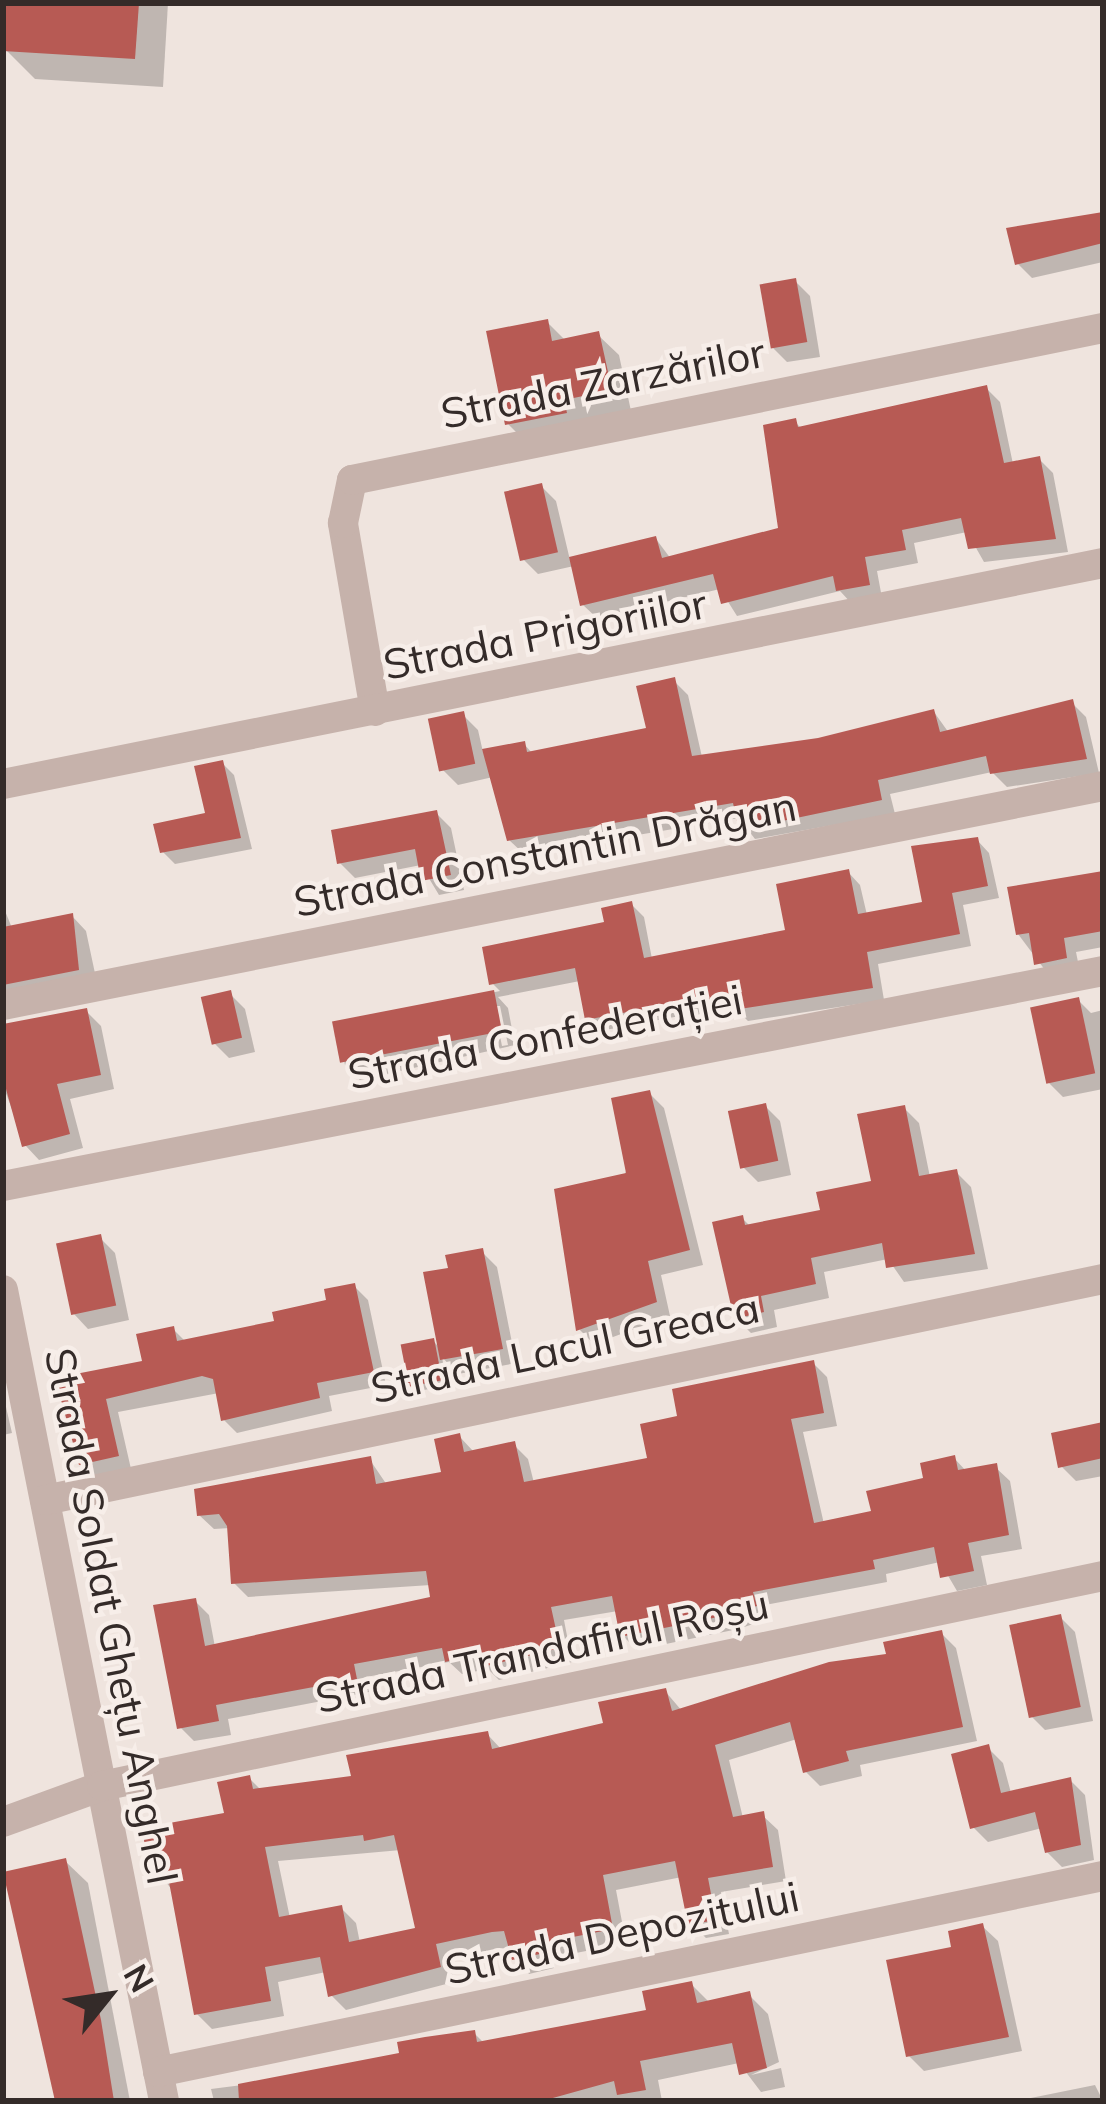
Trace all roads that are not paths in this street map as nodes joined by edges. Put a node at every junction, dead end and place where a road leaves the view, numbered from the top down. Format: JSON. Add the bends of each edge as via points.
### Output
{"nodes":[{"id":1,"x":1103,"y":328,"type":"edge"},
{"id":2,"x":1103,"y":563,"type":"edge"},
{"id":3,"x":376,"y":711,"type":"junction"},
{"id":4,"x":3,"y":784,"type":"edge"},
{"id":5,"x":1103,"y":786,"type":"edge"},
{"id":6,"x":1103,"y":971,"type":"edge"},
{"id":7,"x":3,"y":1005,"type":"edge"},
{"id":8,"x":3,"y":1186,"type":"edge"},
{"id":9,"x":1103,"y":1279,"type":"edge"},
{"id":10,"x":3,"y":1289,"type":"edge"},
{"id":11,"x":45,"y":1500,"type":"junction"},
{"id":12,"x":1103,"y":1576,"type":"edge"},
{"id":13,"x":102,"y":1786,"type":"junction"},
{"id":14,"x":3,"y":1822,"type":"edge"},
{"id":15,"x":1103,"y":1876,"type":"edge"},
{"id":16,"x":161,"y":2086,"type":"edge"}],
"edges":[{"from":1,"to":3,"type":"street","name":"Strada Zarzărilor","via":[[352,480],[344,523]]},
{"from":2,"to":3,"type":"street","name":"Strada Prigoriilor"},
{"from":3,"to":4,"type":"street","name":"Strada Prigoriilor"},
{"from":5,"to":7,"type":"street","name":"Strada Constantin Drăgan"},
{"from":6,"to":8,"type":"street","name":"Strada Confederației"},
{"from":9,"to":11,"type":"street","name":"Strada Lacul Greaca"},
{"from":10,"to":11,"type":"street","name":"Strada Soldat Ghețu Anghel"},
{"from":11,"to":13,"type":"street","name":"Strada Soldat Ghețu Anghel"},
{"from":12,"to":13,"type":"street","name":"Strada Trandafirul Roșu"},
{"from":13,"to":14,"type":"street","name":"Strada Trandafirul Roșu"},
{"from":13,"to":16,"type":"street","name":"Strada Soldat Ghețu Anghel"},
{"from":15,"to":16,"type":"street","name":"Strada Depozitului"}]}
